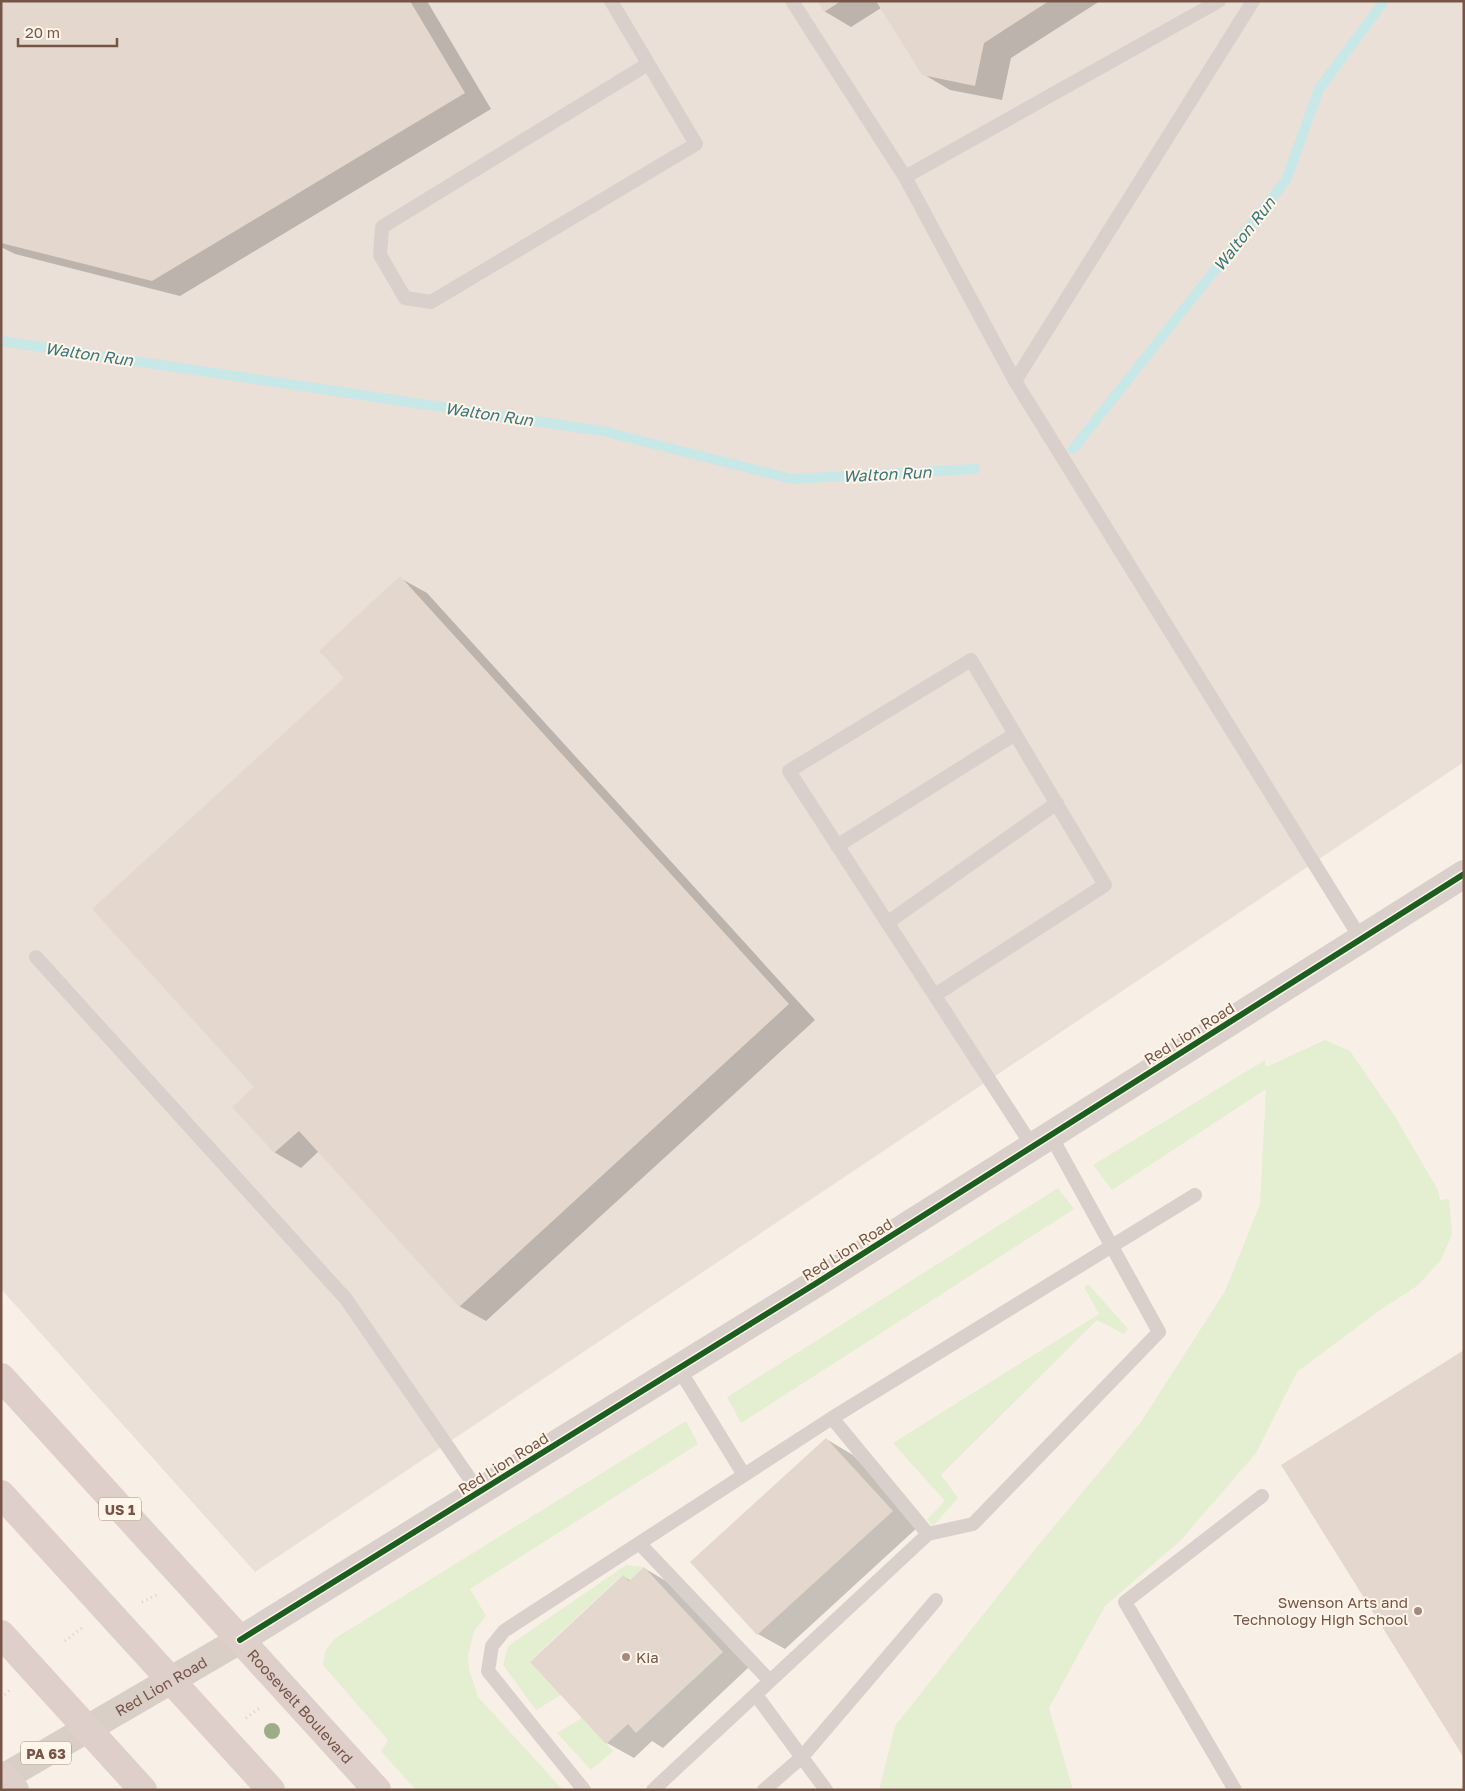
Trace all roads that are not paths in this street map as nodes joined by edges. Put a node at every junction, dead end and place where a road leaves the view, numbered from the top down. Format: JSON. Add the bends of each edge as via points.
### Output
{"nodes":[{"id":1,"x":612,"y":1,"type":"edge"},
{"id":2,"x":792,"y":1,"type":"edge"},
{"id":3,"x":1219,"y":1,"type":"edge"},
{"id":4,"x":1253,"y":1,"type":"edge"},
{"id":5,"x":648,"y":64,"type":"junction"},
{"id":6,"x":905,"y":177,"type":"junction"},
{"id":7,"x":1015,"y":381,"type":"junction"},
{"id":8,"x":1015,"y":734,"type":"junction"},
{"id":9,"x":1056,"y":804,"type":"junction"},
{"id":10,"x":837,"y":846,"type":"junction"},
{"id":11,"x":1464,"y":874,"type":"edge"},
{"id":12,"x":887,"y":923,"type":"junction"},
{"id":13,"x":1361,"y":939,"type":"junction"},
{"id":14,"x":36,"y":957,"type":"dead end"},
{"id":15,"x":935,"y":995,"type":"junction"},
{"id":16,"x":1042,"y":1141,"type":"junction"},
{"id":17,"x":1195,"y":1195,"type":"dead end"},
{"id":18,"x":1111,"y":1246,"type":"junction"},
{"id":19,"x":679,"y":1369,"type":"junction"},
{"id":20,"x":1,"y":1377,"type":"edge"},
{"id":21,"x":832,"y":1418,"type":"junction"},
{"id":22,"x":744,"y":1475,"type":"junction"},
{"id":23,"x":479,"y":1492,"type":"junction"},
{"id":24,"x":1,"y":1494,"type":"edge"},
{"id":25,"x":1262,"y":1496,"type":"dead end"},
{"id":26,"x":928,"y":1534,"type":"junction"},
{"id":27,"x":639,"y":1543,"type":"junction"},
{"id":28,"x":936,"y":1600,"type":"dead end"},
{"id":29,"x":1,"y":1634,"type":"edge"},
{"id":30,"x":240,"y":1640,"type":"junction"},
{"id":31,"x":171,"y":1680,"type":"junction"},
{"id":32,"x":770,"y":1681,"type":"junction"},
{"id":33,"x":756,"y":1695,"type":"junction"},
{"id":34,"x":88,"y":1729,"type":"junction"},
{"id":35,"x":802,"y":1757,"type":"junction"},
{"id":36,"x":5,"y":1781,"type":"edge"},
{"id":37,"x":143,"y":1790,"type":"edge"},
{"id":38,"x":272,"y":1790,"type":"edge"},
{"id":39,"x":378,"y":1790,"type":"edge"},
{"id":40,"x":584,"y":1790,"type":"edge"},
{"id":41,"x":653,"y":1790,"type":"edge"},
{"id":42,"x":764,"y":1790,"type":"edge"},
{"id":43,"x":826,"y":1790,"type":"edge"},
{"id":44,"x":1235,"y":1790,"type":"edge"}],
"edges":[{"from":1,"to":5,"type":"lane"},
{"from":2,"to":6,"type":"lane"},
{"from":3,"to":6,"type":"lane"},
{"from":4,"to":7,"type":"lane"},
{"from":5,"to":5,"type":"lane","via":[[696,144],[431,302],[405,298],[380,254],[382,226]]},
{"from":6,"to":7,"type":"lane"},
{"from":7,"to":13,"type":"lane"},
{"from":8,"to":9,"type":"lane"},
{"from":8,"to":10,"type":"lane"},
{"from":8,"to":10,"type":"lane","via":[[971,660],[789,771]]},
{"from":9,"to":12,"type":"lane"},
{"from":9,"to":15,"type":"lane","via":[[1106,885]]},
{"from":10,"to":12,"type":"lane"},
{"from":11,"to":13,"type":"street","name":"Red Lion Road"},
{"from":12,"to":15,"type":"lane"},
{"from":13,"to":16,"type":"street","name":"Red Lion Road"},
{"from":14,"to":23,"type":"lane","via":[[346,1299]]},
{"from":15,"to":16,"type":"lane"},
{"from":16,"to":18,"type":"lane"},
{"from":16,"to":19,"type":"street","name":"Red Lion Road"},
{"from":17,"to":18,"type":"lane"},
{"from":18,"to":21,"type":"lane"},
{"from":18,"to":26,"type":"lane","via":[[1159,1332],[973,1524]]},
{"from":19,"to":22,"type":"lane"},
{"from":19,"to":23,"type":"street","name":"Red Lion Road"},
{"from":20,"to":30,"type":"highway","name":"Roosevelt Boulevard","number":"US 1"},
{"from":21,"to":22,"type":"lane"},
{"from":21,"to":26,"type":"lane"},
{"from":22,"to":27,"type":"lane"},
{"from":23,"to":30,"type":"street","name":"Red Lion Road"},
{"from":24,"to":31,"type":"highway"},
{"from":25,"to":44,"type":"lane","via":[[1124,1602]]},
{"from":26,"to":32,"type":"lane"},
{"from":27,"to":32,"type":"lane"},
{"from":27,"to":40,"type":"lane","via":[[504,1631],[492,1646],[488,1670]]},
{"from":28,"to":35,"type":"lane"},
{"from":29,"to":34,"type":"highway"},
{"from":30,"to":31,"type":"main road","name":"Red Lion Road","number":"PA 63"},
{"from":30,"to":39,"type":"highway","name":"Roosevelt Boulevard","number":"US 1"},
{"from":31,"to":34,"type":"main road","name":"Red Lion Road","number":"PA 63"},
{"from":31,"to":38,"type":"highway"},
{"from":32,"to":33,"type":"lane"},
{"from":33,"to":35,"type":"lane"},
{"from":33,"to":41,"type":"lane"},
{"from":34,"to":36,"type":"main road","name":"Red Lion Road","number":"PA 63"},
{"from":34,"to":37,"type":"highway"},
{"from":35,"to":42,"type":"lane"},
{"from":35,"to":43,"type":"lane"}]}
